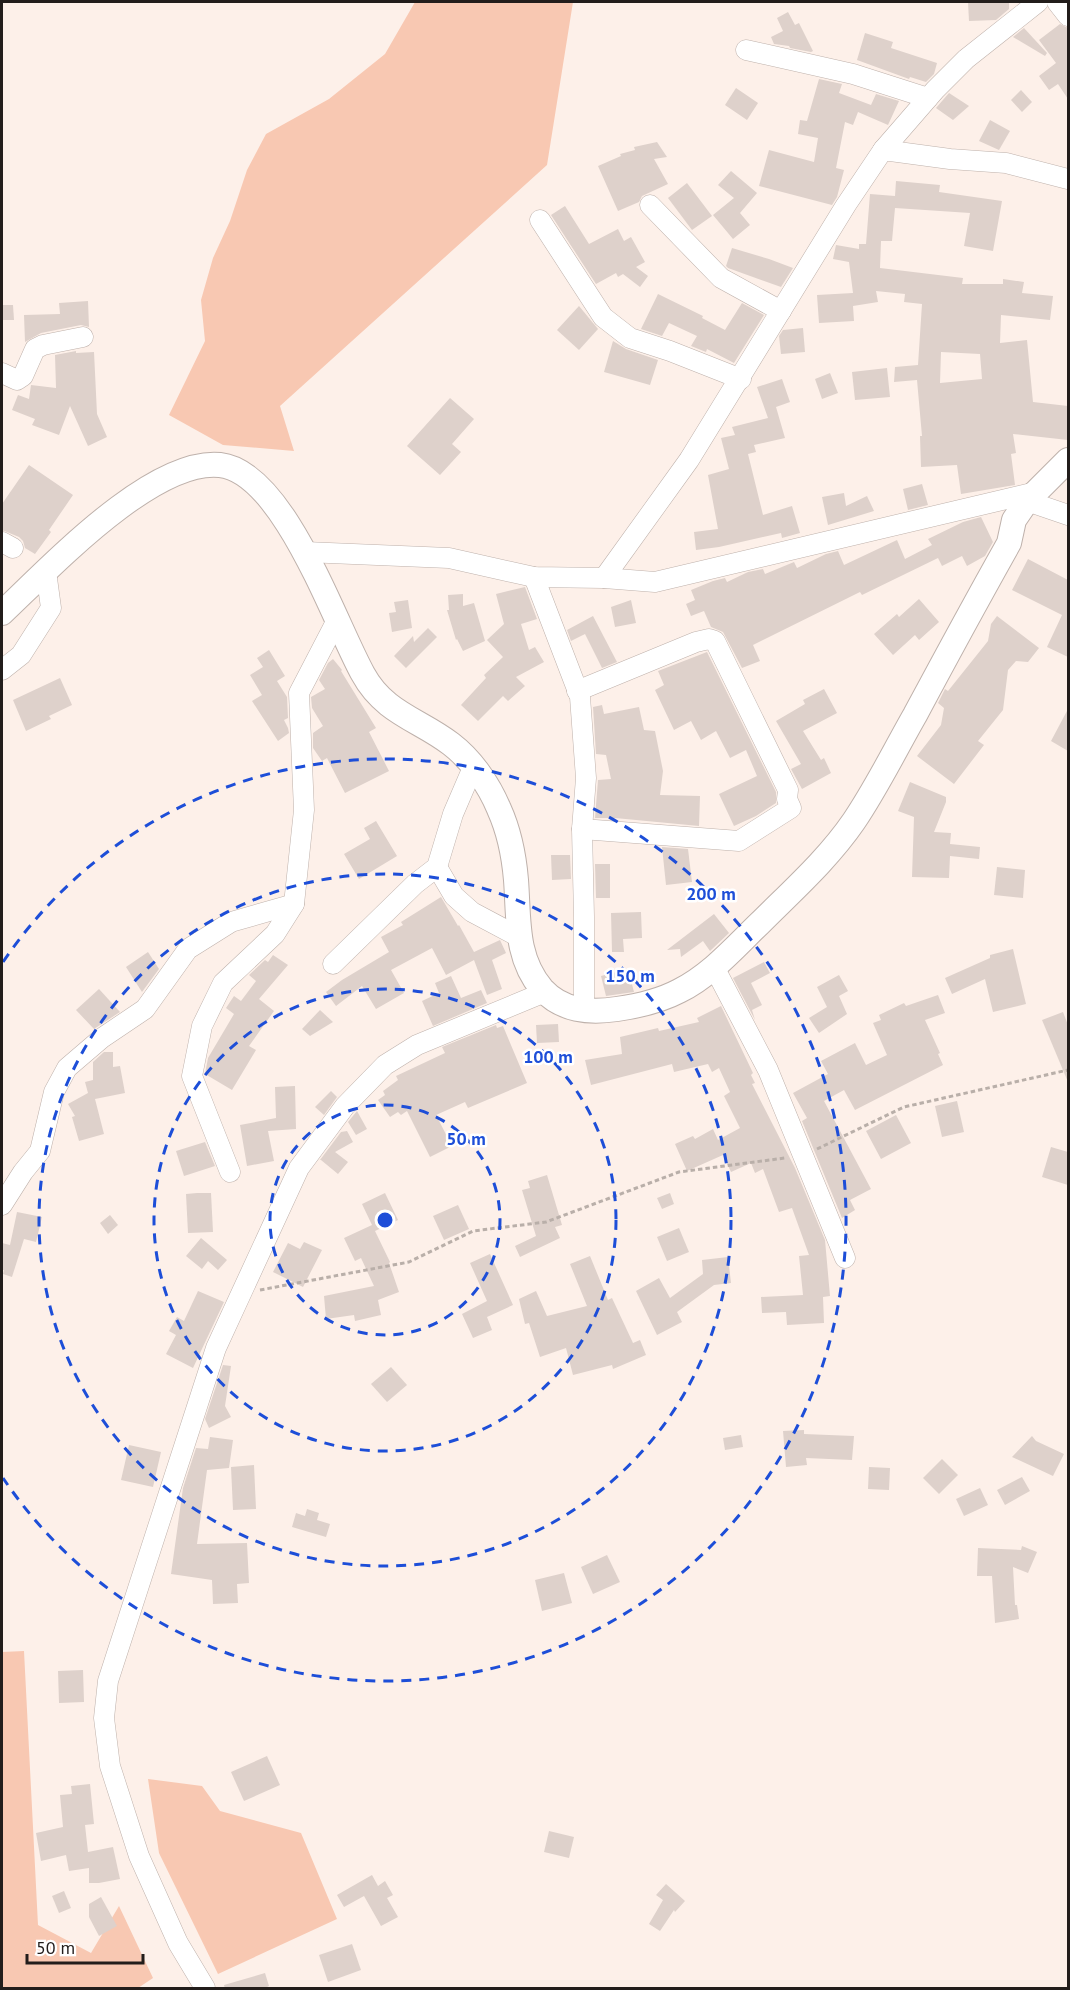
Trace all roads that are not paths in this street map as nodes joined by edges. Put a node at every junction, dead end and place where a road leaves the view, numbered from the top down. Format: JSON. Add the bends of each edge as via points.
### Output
{"nodes":[{"id":1,"x":1038,"y":2,"type":"edge"},
{"id":2,"x":1057,"y":2,"type":"edge"},
{"id":3,"x":1068,"y":16,"type":"edge"},
{"id":4,"x":746,"y":50,"type":"dead end"},
{"id":5,"x":928,"y":98,"type":"junction"},
{"id":6,"x":883,"y":150,"type":"junction"},
{"id":7,"x":1068,"y":179,"type":"edge"},
{"id":8,"x":650,"y":205,"type":"dead end"},
{"id":9,"x":540,"y":220,"type":"dead end"},
{"id":10,"x":781,"y":311,"type":"junction"},
{"id":11,"x":82,"y":338,"type":"dead end"},
{"id":12,"x":2,"y":373,"type":"edge"},
{"id":13,"x":741,"y":379,"type":"junction"},
{"id":14,"x":1068,"y":460,"type":"edge"},
{"id":15,"x":1032,"y":496,"type":"junction"},
{"id":16,"x":1068,"y":515,"type":"edge"},
{"id":17,"x":305,"y":552,"type":"junction"},
{"id":18,"x":46,"y":572,"type":"junction"},
{"id":19,"x":534,"y":577,"type":"junction"},
{"id":20,"x":604,"y":578,"type":"junction"},
{"id":21,"x":2,"y":613,"type":"edge"},
{"id":22,"x":338,"y":618,"type":"junction"},
{"id":23,"x":2,"y":670,"type":"edge"},
{"id":24,"x":577,"y":691,"type":"junction"},
{"id":25,"x":474,"y":765,"type":"junction"},
{"id":26,"x":582,"y":829,"type":"junction"},
{"id":27,"x":437,"y":867,"type":"junction"},
{"id":28,"x":294,"y":904,"type":"junction"},
{"id":29,"x":519,"y":937,"type":"junction"},
{"id":30,"x":333,"y":964,"type":"dead end"},
{"id":31,"x":714,"y":968,"type":"junction"},
{"id":32,"x":545,"y":992,"type":"junction"},
{"id":33,"x":584,"y":1011,"type":"junction"},
{"id":34,"x":230,"y":1172,"type":"dead end"},
{"id":35,"x":2,"y":1205,"type":"edge"},
{"id":36,"x":845,"y":1258,"type":"dead end"},
{"id":37,"x":205,"y":1989,"type":"edge"}],
"edges":[{"from":1,"to":5,"type":"street","via":[[966,59]]},
{"from":2,"to":3,"type":"street"},
{"from":4,"to":5,"type":"street","via":[[853,74]]},
{"from":5,"to":6,"type":"street"},
{"from":6,"to":7,"type":"street","via":[[1006,163]]},
{"from":6,"to":10,"type":"street"},
{"from":8,"to":10,"type":"street","via":[[721,278]]},
{"from":9,"to":13,"type":"street","via":[[603,317],[630,338]]},
{"from":10,"to":13,"type":"street"},
{"from":11,"to":12,"type":"street","via":[[35,349],[23,376],[17,380]]},
{"from":13,"to":20,"type":"street","via":[[689,460]]},
{"from":14,"to":15,"type":"main road"},
{"from":15,"to":16,"type":"street"},
{"from":15,"to":20,"type":"street","via":[[655,582]]},
{"from":15,"to":31,"type":"main road","via":[[1014,520],[1009,543],[853,822],[825,858]]},
{"from":17,"to":18,"type":"main road","via":[[272,502],[242,472],[220,465],[194,467],[152,484],[101,522]]},
{"from":17,"to":19,"type":"street","via":[[449,558]]},
{"from":17,"to":22,"type":"main road"},
{"from":18,"to":21,"type":"main road"},
{"from":18,"to":23,"type":"street","via":[[51,608],[21,655]]},
{"from":19,"to":20,"type":"street"},
{"from":19,"to":24,"type":"street"},
{"from":22,"to":25,"type":"main road","via":[[364,677],[378,696],[450,743]]},
{"from":22,"to":28,"type":"street","via":[[298,693],[304,810]]},
{"from":24,"to":26,"type":"street","via":[[586,778]]},
{"from":24,"to":26,"type":"street","via":[[696,642],[715,641],[788,790],[791,808],[739,842]]},
{"from":25,"to":27,"type":"street","via":[[453,814]]},
{"from":25,"to":29,"type":"main road","via":[[499,807],[510,841]]},
{"from":26,"to":33,"type":"street"},
{"from":27,"to":29,"type":"street","via":[[454,896],[466,907]]},
{"from":27,"to":30,"type":"street"},
{"from":28,"to":34,"type":"street","via":[[276,934],[223,982],[201,1026],[192,1077]]},
{"from":28,"to":35,"type":"street","via":[[231,922],[188,949],[145,1009],[102,1038],[68,1068],[54,1092],[40,1151]]},
{"from":29,"to":32,"type":"main road","via":[[524,958]]},
{"from":31,"to":33,"type":"main road","via":[[679,992],[641,1005]]},
{"from":31,"to":36,"type":"street","via":[[768,1070]]},
{"from":32,"to":33,"type":"main road","via":[[566,1007]]},
{"from":32,"to":37,"type":"street","via":[[417,1045],[385,1065],[345,1106],[299,1168],[216,1348],[108,1681],[104,1718],[110,1766],[139,1856],[178,1943]]}]}
